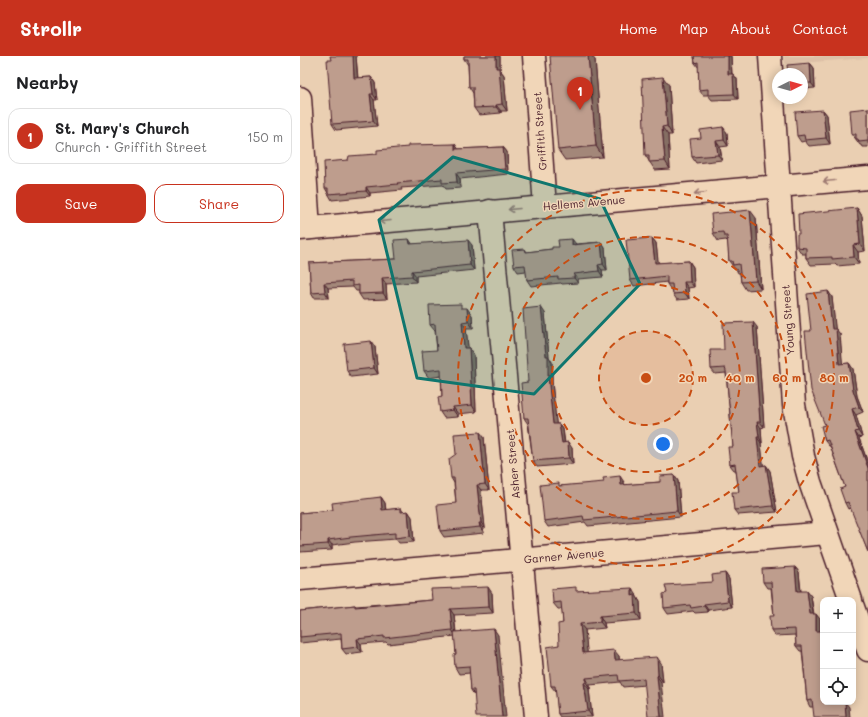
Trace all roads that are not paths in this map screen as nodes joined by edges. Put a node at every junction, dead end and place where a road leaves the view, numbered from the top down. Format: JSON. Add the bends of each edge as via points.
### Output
{"nodes":[{"id":1,"x":534,"y":56,"type":"edge"},
{"id":2,"x":770,"y":56,"type":"edge"},
{"id":3,"x":300,"y":98,"type":"edge"},
{"id":4,"x":868,"y":178,"type":"edge"},
{"id":5,"x":778,"y":186,"type":"junction"},
{"id":6,"x":545,"y":207,"type":"junction"},
{"id":7,"x":490,"y":212,"type":"junction"},
{"id":8,"x":304,"y":228,"type":"edge"},
{"id":9,"x":827,"y":533,"type":"junction"},
{"id":10,"x":521,"y":560,"type":"junction"},
{"id":11,"x":300,"y":579,"type":"edge"},
{"id":12,"x":850,"y":597,"type":"edge"},
{"id":13,"x":856,"y":616,"type":"edge"},
{"id":14,"x":868,"y":650,"type":"edge"},
{"id":15,"x":536,"y":717,"type":"edge"}],
"edges":[{"from":1,"to":6,"type":"street","name":"Griffith Street"},
{"from":2,"to":5,"type":"street","name":"Young Street"},
{"from":3,"to":8,"type":"street"},
{"from":4,"to":5,"type":"street","name":"Hellems Avenue","one_way":true},
{"from":5,"to":6,"type":"street","name":"Hellems Avenue","one_way":true},
{"from":5,"to":9,"type":"street","name":"Young Street","via":[[794,405],[803,456]]},
{"from":6,"to":7,"type":"street","name":"Hellems Avenue","one_way":true},
{"from":7,"to":8,"type":"street","name":"Hellems Avenue","one_way":true},
{"from":7,"to":10,"type":"street","name":"Asher Street"},
{"from":9,"to":10,"type":"street","name":"Garner Avenue"},
{"from":9,"to":12,"type":"street","name":"Young Street"},
{"from":10,"to":11,"type":"street","name":"Garner Avenue"},
{"from":10,"to":15,"type":"street","name":"Asher Street"},
{"from":13,"to":14,"type":"street"}]}
